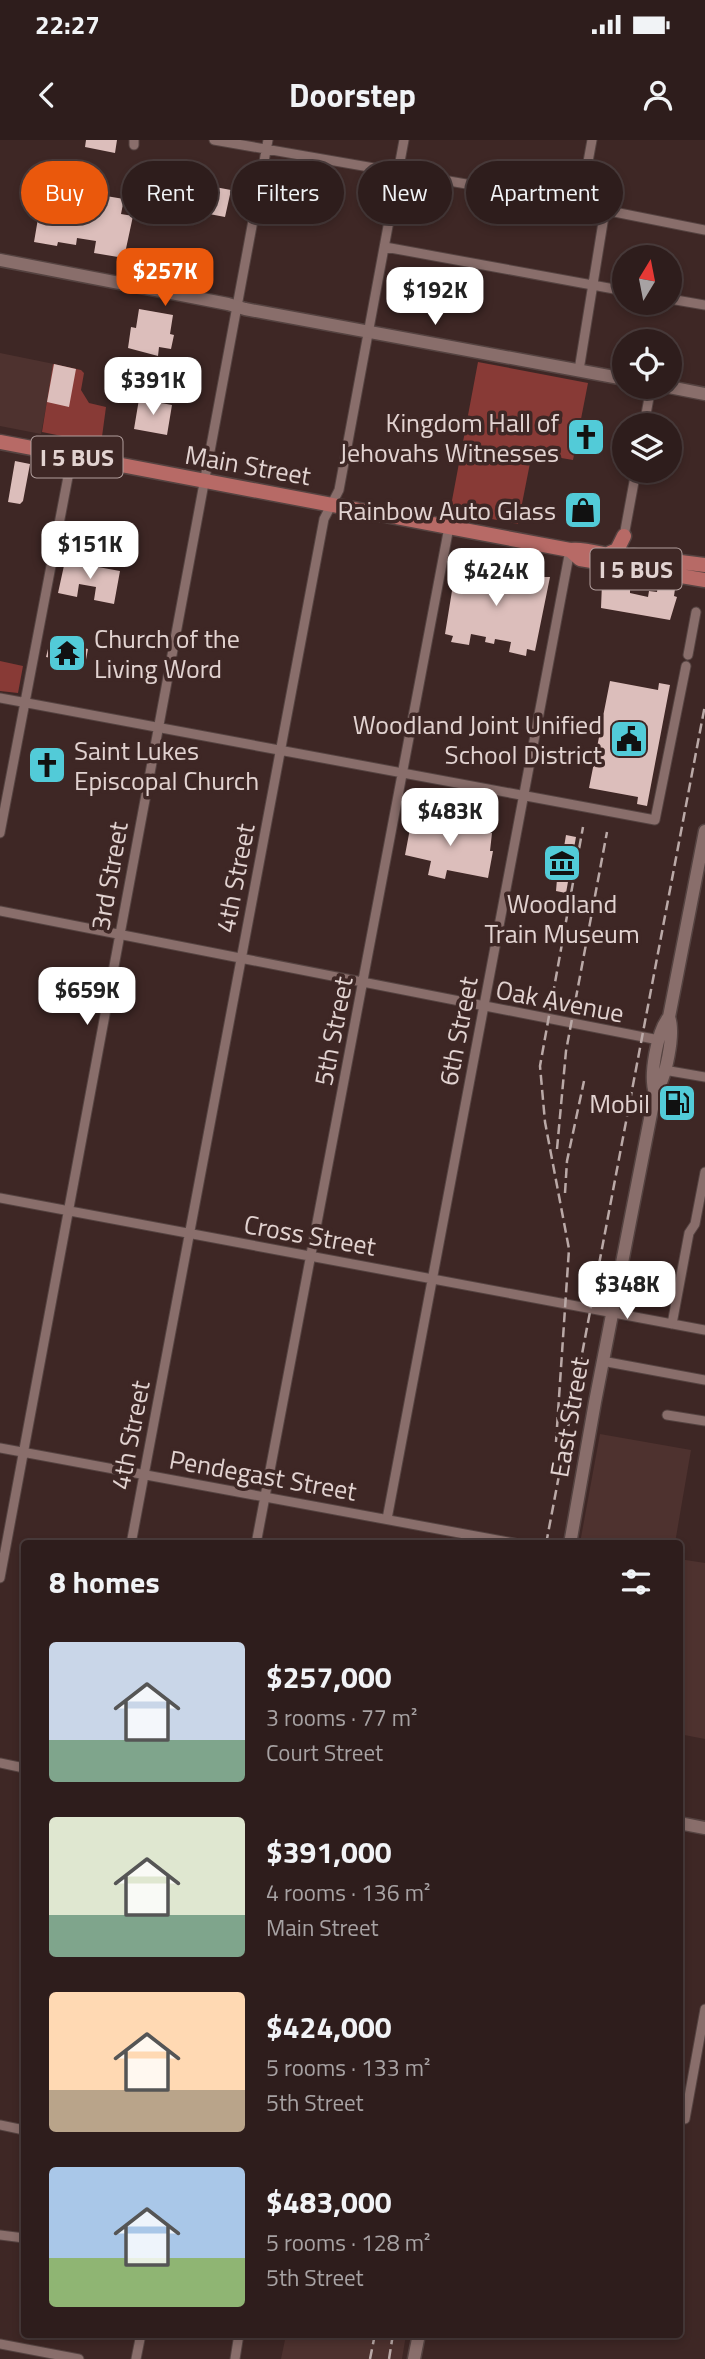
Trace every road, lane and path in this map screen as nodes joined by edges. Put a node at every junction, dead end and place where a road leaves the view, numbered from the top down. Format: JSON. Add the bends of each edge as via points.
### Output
{"nodes":[{"id":1,"x":214,"y":140,"type":"edge"},
{"id":2,"x":404,"y":140,"type":"edge"},
{"id":3,"x":592,"y":140,"type":"edge"},
{"id":4,"x":267,"y":145,"type":"edge"},
{"id":5,"x":400,"y":161,"type":"edge"},
{"id":6,"x":588,"y":161,"type":"edge"},
{"id":7,"x":358,"y":165,"type":"edge"},
{"id":8,"x":623,"y":214,"type":"edge"},
{"id":9,"x":389,"y":224,"type":"edge"},
{"id":10,"x":603,"y":224,"type":"edge"},
{"id":11,"x":705,"y":230,"type":"edge"},
{"id":12,"x":385,"y":247,"type":"junction"},
{"id":13,"x":0,"y":260,"type":"edge"},
{"id":14,"x":593,"y":286,"type":"junction"},
{"id":15,"x":612,"y":289,"type":"edge"},
{"id":16,"x":682,"y":301,"type":"edge"},
{"id":17,"x":705,"y":305,"type":"edge"},
{"id":18,"x":236,"y":306,"type":"junction"},
{"id":19,"x":369,"y":332,"type":"junction"},
{"id":20,"x":579,"y":370,"type":"junction"},
{"id":21,"x":612,"y":376,"type":"edge"},
{"id":22,"x":682,"y":390,"type":"edge"},
{"id":23,"x":705,"y":394,"type":"edge"},
{"id":24,"x":0,"y":442,"type":"edge"},
{"id":25,"x":72,"y":456,"type":"junction"},
{"id":26,"x":203,"y":482,"type":"junction"},
{"id":27,"x":634,"y":483,"type":"edge"},
{"id":28,"x":332,"y":505,"type":"junction"},
{"id":29,"x":449,"y":527,"type":"junction"},
{"id":30,"x":624,"y":536,"type":"junction"},
{"id":31,"x":568,"y":549,"type":"junction"},
{"id":32,"x":610,"y":553,"type":"junction"},
{"id":33,"x":633,"y":556,"type":"junction"},
{"id":34,"x":705,"y":565,"type":"edge"},
{"id":35,"x":705,"y":580,"type":"edge"},
{"id":36,"x":696,"y":612,"type":"dead end"},
{"id":37,"x":688,"y":655,"type":"dead end"},
{"id":38,"x":685,"y":666,"type":"dead end"},
{"id":39,"x":0,"y":698,"type":"edge"},
{"id":40,"x":24,"y":703,"type":"junction"},
{"id":41,"x":158,"y":727,"type":"junction"},
{"id":42,"x":281,"y":749,"type":"junction"},
{"id":43,"x":403,"y":772,"type":"junction"},
{"id":44,"x":523,"y":794,"type":"junction"},
{"id":45,"x":705,"y":831,"type":"edge"},
{"id":46,"x":0,"y":833,"type":"edge"},
{"id":47,"x":702,"y":860,"type":"edge"},
{"id":48,"x":0,"y":911,"type":"edge"},
{"id":49,"x":119,"y":935,"type":"junction"},
{"id":50,"x":241,"y":960,"type":"junction"},
{"id":51,"x":363,"y":984,"type":"junction"},
{"id":52,"x":484,"y":1008,"type":"junction"},
{"id":53,"x":669,"y":1017,"type":"junction"},
{"id":54,"x":659,"y":1041,"type":"junction"},
{"id":55,"x":664,"y":1070,"type":"junction"},
{"id":56,"x":705,"y":1077,"type":"edge"},
{"id":57,"x":654,"y":1093,"type":"junction"},
{"id":58,"x":705,"y":1176,"type":"edge"},
{"id":59,"x":0,"y":1198,"type":"edge"},
{"id":60,"x":68,"y":1211,"type":"junction"},
{"id":61,"x":700,"y":1225,"type":"edge"},
{"id":62,"x":189,"y":1234,"type":"junction"},
{"id":63,"x":311,"y":1256,"type":"junction"},
{"id":64,"x":433,"y":1279,"type":"junction"},
{"id":65,"x":612,"y":1313,"type":"junction"},
{"id":66,"x":672,"y":1324,"type":"junction"},
{"id":67,"x":705,"y":1330,"type":"edge"},
{"id":68,"x":603,"y":1361,"type":"junction"},
{"id":69,"x":705,"y":1380,"type":"edge"},
{"id":70,"x":667,"y":1415,"type":"dead end"},
{"id":71,"x":705,"y":1421,"type":"edge"},
{"id":72,"x":0,"y":1448,"type":"edge"},
{"id":73,"x":23,"y":1453,"type":"junction"},
{"id":74,"x":144,"y":1475,"type":"junction"},
{"id":75,"x":265,"y":1497,"type":"junction"},
{"id":76,"x":387,"y":1519,"type":"junction"},
{"id":77,"x":132,"y":1540,"type":"edge"},
{"id":78,"x":258,"y":1540,"type":"edge"},
{"id":79,"x":475,"y":1540,"type":"edge"},
{"id":80,"x":571,"y":1540,"type":"edge"},
{"id":81,"x":0,"y":1578,"type":"edge"},
{"id":82,"x":0,"y":1763,"type":"edge"},
{"id":83,"x":21,"y":1767,"type":"edge"},
{"id":84,"x":683,"y":1824,"type":"edge"},
{"id":85,"x":705,"y":1828,"type":"edge"},
{"id":86,"x":705,"y":2009,"type":"edge"},
{"id":87,"x":685,"y":2119,"type":"dead end"},
{"id":88,"x":0,"y":2125,"type":"edge"},
{"id":89,"x":21,"y":2128,"type":"edge"},
{"id":90,"x":0,"y":2235,"type":"edge"},
{"id":91,"x":21,"y":2238,"type":"edge"},
{"id":92,"x":140,"y":2338,"type":"edge"},
{"id":93,"x":238,"y":2338,"type":"edge"},
{"id":94,"x":418,"y":2338,"type":"edge"},
{"id":95,"x":0,"y":2344,"type":"edge"},
{"id":96,"x":79,"y":2359,"type":"edge"},
{"id":97,"x":136,"y":2359,"type":"edge"},
{"id":98,"x":235,"y":2359,"type":"edge"},
{"id":99,"x":414,"y":2359,"type":"edge"}],
"edges":[{"from":1,"to":4,"type":"street"},
{"from":2,"to":5,"type":"street","name":"4th Street"},
{"from":3,"to":6,"type":"street"},
{"from":4,"to":7,"type":"street"},
{"from":4,"to":18,"type":"street","name":"3rd Street"},
{"from":8,"to":11,"type":"street"},
{"from":9,"to":12,"type":"street","name":"4th Street"},
{"from":10,"to":14,"type":"street"},
{"from":12,"to":14,"type":"street"},
{"from":12,"to":19,"type":"street","name":"4th Street"},
{"from":13,"to":18,"type":"main road"},
{"from":14,"to":15,"type":"street"},
{"from":14,"to":20,"type":"street"},
{"from":16,"to":17,"type":"street"},
{"from":18,"to":19,"type":"main road"},
{"from":18,"to":26,"type":"street","name":"3rd Street"},
{"from":19,"to":20,"type":"main road"},
{"from":19,"to":28,"type":"street","name":"4th Street","via":[[339,491]]},
{"from":20,"to":21,"type":"main road"},
{"from":22,"to":23,"type":"main road"},
{"from":24,"to":25,"type":"main road","name":"Main Street","number":"I 5 BUS"},
{"from":25,"to":26,"type":"main road","name":"Main Street","number":"I 5 BUS"},
{"from":25,"to":40,"type":"street"},
{"from":26,"to":28,"type":"main road","name":"Main Street","number":"I 5 BUS"},
{"from":26,"to":41,"type":"street","name":"3rd Street"},
{"from":27,"to":30,"type":"street"},
{"from":28,"to":29,"type":"main road","name":"Main Street","number":"I 5 BUS"},
{"from":28,"to":42,"type":"street","name":"4th Street","via":[[324,519]]},
{"from":29,"to":31,"type":"main road","name":"Main Street","number":"I 5 BUS"},
{"from":29,"to":43,"type":"street","name":"5th Street"},
{"from":30,"to":32,"type":"main road"},
{"from":30,"to":33,"type":"main road"},
{"from":31,"to":32,"type":"main road","name":"Main Street","number":"I 5 BUS"},
{"from":31,"to":35,"type":"main road","name":"Main Street","number":"I 5 BUS","via":[[580,559]]},
{"from":31,"to":44,"type":"street","name":"6th Street"},
{"from":32,"to":33,"type":"main road","name":"Main Street","number":"I 5 BUS"},
{"from":33,"to":34,"type":"main road","name":"Main Street","number":"I 5 BUS"},
{"from":36,"to":37,"type":"street"},
{"from":38,"to":44,"type":"street","via":[[656,820]]},
{"from":39,"to":40,"type":"street"},
{"from":40,"to":41,"type":"street"},
{"from":40,"to":46,"type":"street"},
{"from":41,"to":42,"type":"street"},
{"from":41,"to":49,"type":"street","name":"3rd Street"},
{"from":42,"to":43,"type":"street"},
{"from":42,"to":50,"type":"street","name":"4th Street"},
{"from":43,"to":44,"type":"street"},
{"from":43,"to":51,"type":"street","name":"5th Street"},
{"from":44,"to":52,"type":"street","name":"6th Street"},
{"from":45,"to":47,"type":"main road","name":"East Street"},
{"from":47,"to":53,"type":"main road","name":"East Street"},
{"from":48,"to":49,"type":"street","name":"Oak Avenue"},
{"from":49,"to":50,"type":"street","name":"Oak Avenue"},
{"from":49,"to":60,"type":"street","name":"3rd Street"},
{"from":50,"to":51,"type":"street","name":"Oak Avenue"},
{"from":50,"to":62,"type":"street","name":"4th Street"},
{"from":51,"to":52,"type":"street","name":"Oak Avenue"},
{"from":51,"to":63,"type":"street","name":"5th Street"},
{"from":52,"to":54,"type":"street","name":"Oak Avenue"},
{"from":52,"to":64,"type":"street","name":"6th Street"},
{"from":53,"to":54,"type":"main road","name":"East Street"},
{"from":53,"to":55,"type":"main road","name":"East Street","via":[[673,1027]]},
{"from":54,"to":57,"type":"main road","name":"East Street","via":[[651,1083]]},
{"from":55,"to":56,"type":"street"},
{"from":55,"to":57,"type":"main road","name":"East Street","via":[[662,1085]]},
{"from":57,"to":65,"type":"main road","name":"East Street"},
{"from":58,"to":61,"type":"street"},
{"from":59,"to":60,"type":"street","name":"Cross Street"},
{"from":60,"to":62,"type":"street","name":"Cross Street"},
{"from":60,"to":73,"type":"street","name":"3rd Street"},
{"from":61,"to":66,"type":"street","via":[[689,1233]]},
{"from":62,"to":63,"type":"street","name":"Cross Street"},
{"from":62,"to":74,"type":"street","name":"4th Street"},
{"from":63,"to":64,"type":"street","name":"Cross Street"},
{"from":63,"to":75,"type":"street","name":"5th Street"},
{"from":64,"to":65,"type":"street","name":"Cross Street"},
{"from":64,"to":76,"type":"street","name":"6th Street"},
{"from":65,"to":66,"type":"street","name":"Cross Street"},
{"from":65,"to":68,"type":"main road","name":"East Street"},
{"from":66,"to":67,"type":"street","name":"Cross Street"},
{"from":68,"to":69,"type":"street"},
{"from":68,"to":80,"type":"main road","name":"East Street"},
{"from":70,"to":71,"type":"street"},
{"from":72,"to":73,"type":"street","name":"Pendegast Street"},
{"from":73,"to":74,"type":"street","name":"Pendegast Street"},
{"from":73,"to":81,"type":"street","name":"3rd Street"},
{"from":74,"to":75,"type":"street","name":"Pendegast Street"},
{"from":74,"to":77,"type":"street","name":"4th Street"},
{"from":75,"to":76,"type":"street","name":"Pendegast Street"},
{"from":75,"to":78,"type":"street","name":"5th Street"},
{"from":76,"to":79,"type":"street","name":"Pendegast Street"},
{"from":82,"to":83,"type":"street"},
{"from":84,"to":85,"type":"main road"},
{"from":86,"to":87,"type":"street"},
{"from":88,"to":89,"type":"street"},
{"from":90,"to":91,"type":"street"},
{"from":92,"to":97,"type":"street"},
{"from":93,"to":98,"type":"street"},
{"from":94,"to":99,"type":"main road"},
{"from":95,"to":96,"type":"street"}]}
